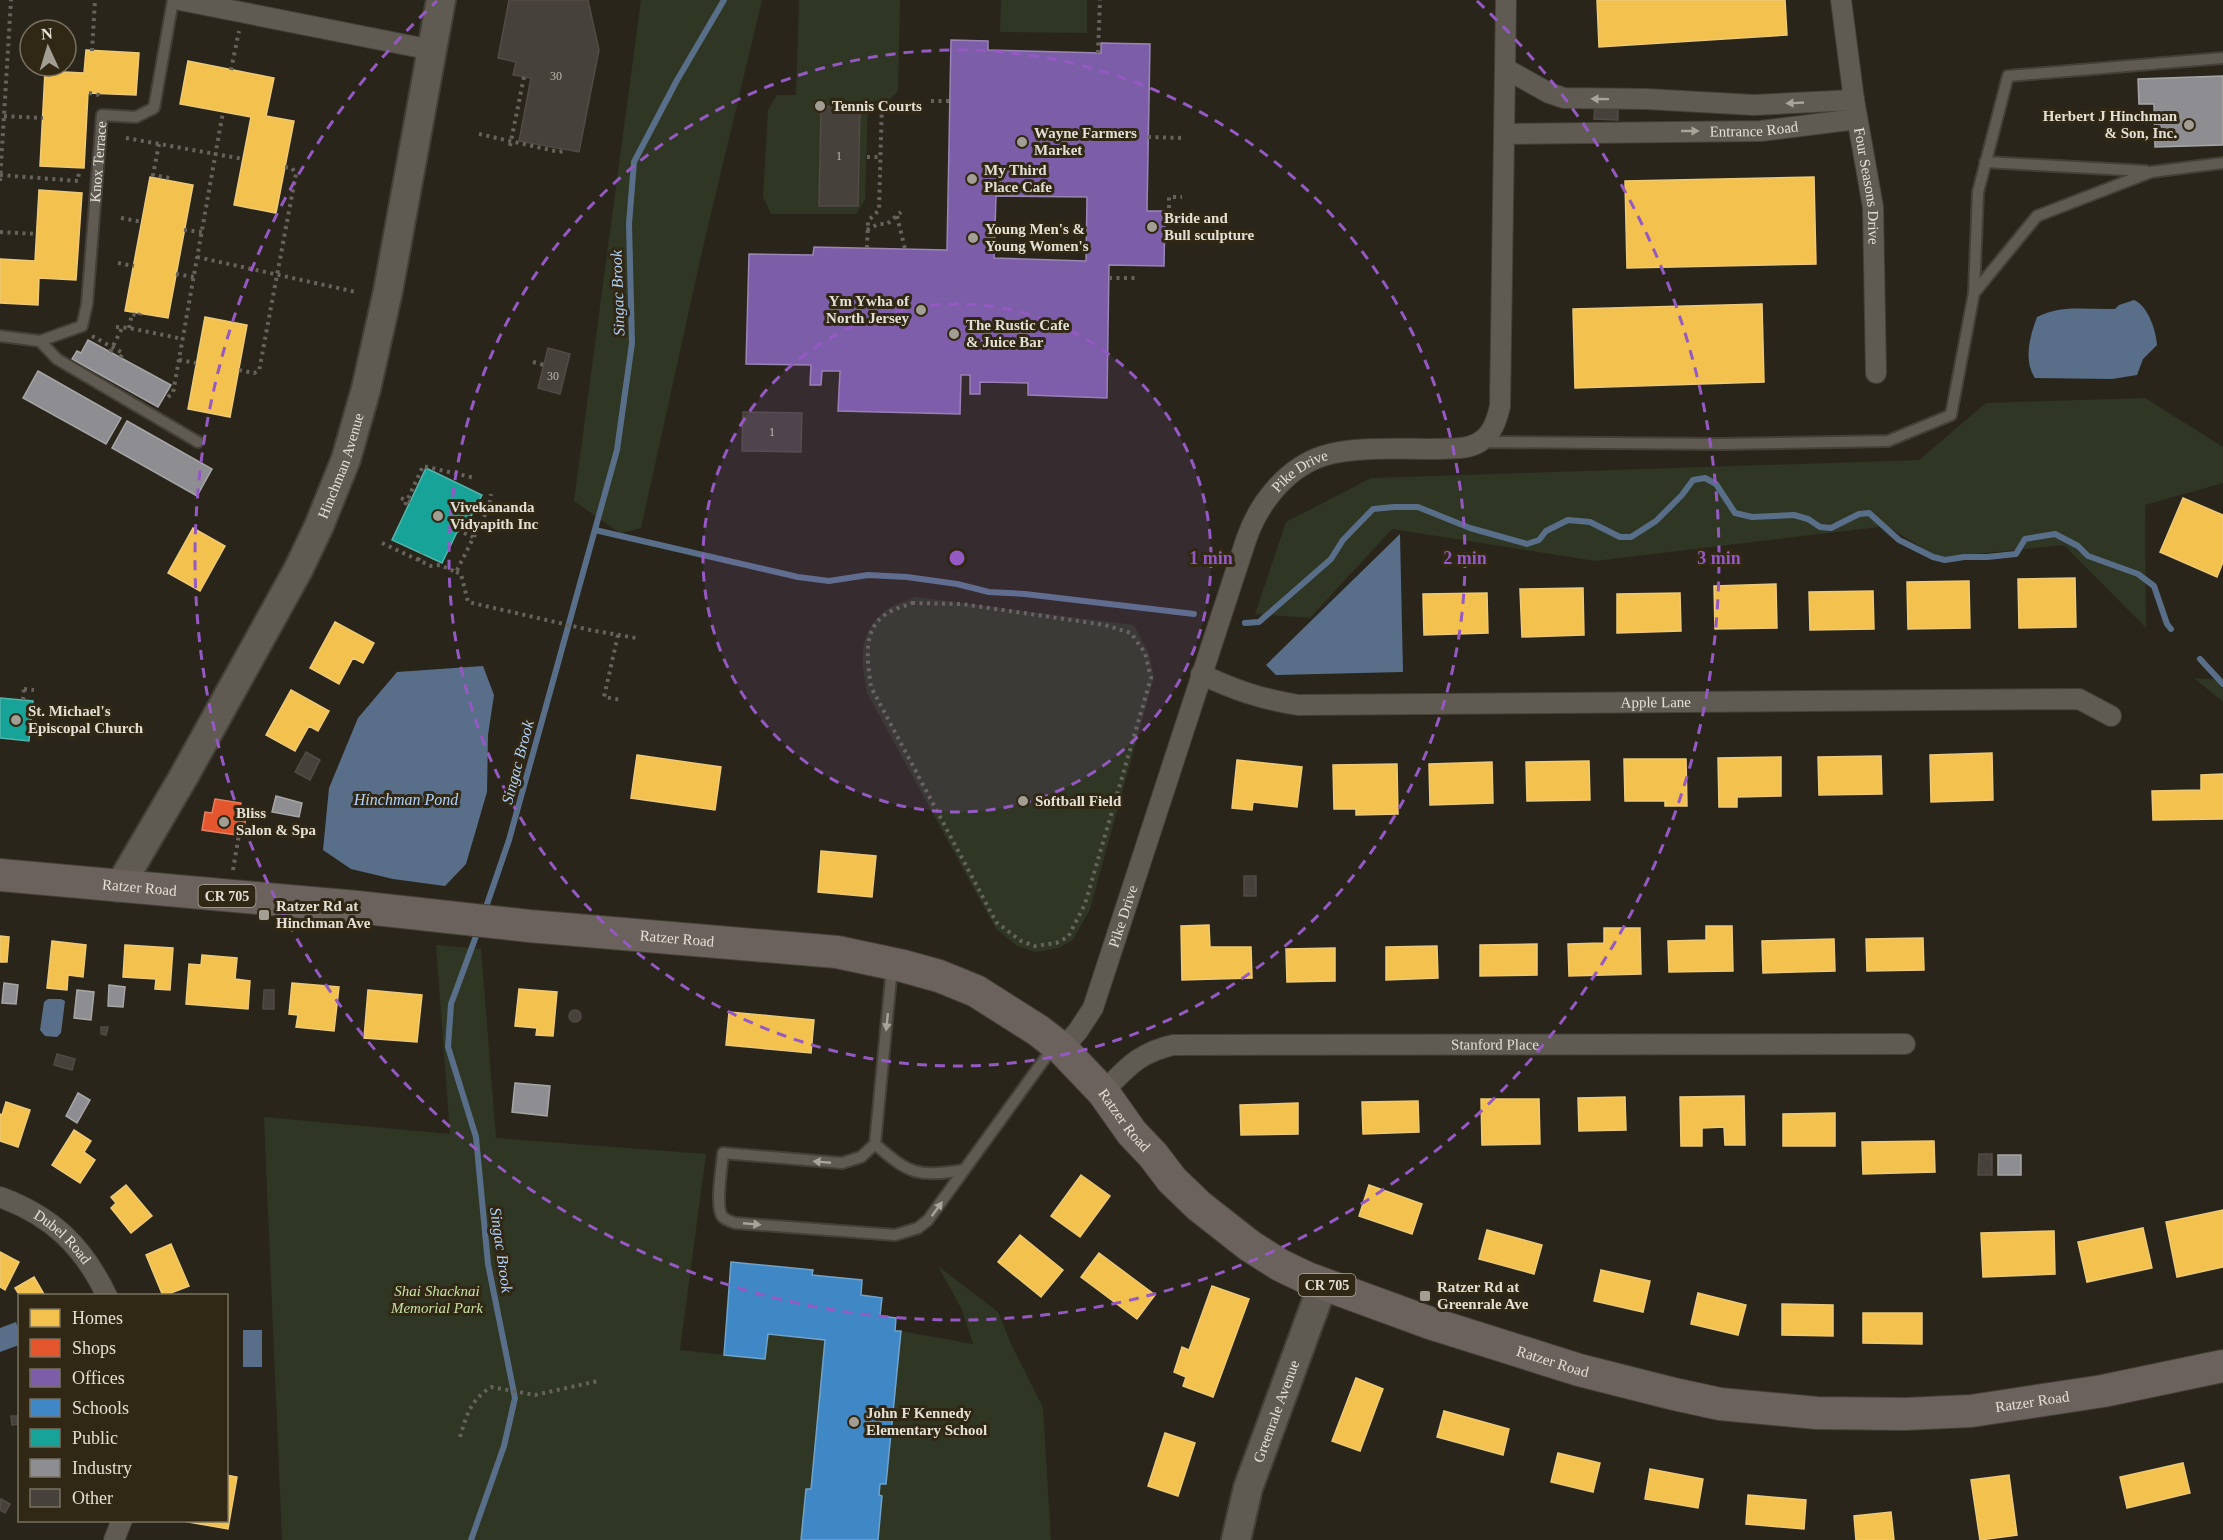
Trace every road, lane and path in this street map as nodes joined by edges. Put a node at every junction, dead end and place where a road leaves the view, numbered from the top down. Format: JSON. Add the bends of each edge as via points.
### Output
{"nodes":[{"id":1,"x":11,"y":0,"type":"edge"},
{"id":2,"x":95,"y":0,"type":"edge"},
{"id":3,"x":173,"y":0,"type":"edge"},
{"id":4,"x":180,"y":0,"type":"edge"},
{"id":5,"x":441,"y":0,"type":"edge"},
{"id":6,"x":1100,"y":0,"type":"edge"},
{"id":7,"x":1506,"y":0,"type":"edge"},
{"id":8,"x":1840,"y":0,"type":"edge"},
{"id":9,"x":240,"y":24,"type":"dead end"},
{"id":10,"x":432,"y":50,"type":"junction"},
{"id":11,"x":92,"y":51,"type":"dead end"},
{"id":12,"x":1098,"y":53,"type":"dead end"},
{"id":13,"x":2223,"y":58,"type":"edge"},
{"id":14,"x":1506,"y":69,"type":"junction"},
{"id":15,"x":231,"y":70,"type":"dead end"},
{"id":16,"x":524,"y":77,"type":"dead end"},
{"id":17,"x":89,"y":93,"type":"dead end"},
{"id":18,"x":2,"y":99,"type":"edge"},
{"id":19,"x":99,"y":99,"type":"dead end"},
{"id":20,"x":1646,"y":99,"type":"junction"},
{"id":21,"x":1854,"y":100,"type":"junction"},
{"id":22,"x":882,"y":101,"type":"dead end"},
{"id":23,"x":931,"y":101,"type":"dead end"},
{"id":24,"x":950,"y":101,"type":"dead end"},
{"id":25,"x":223,"y":112,"type":"dead end"},
{"id":26,"x":4,"y":116,"type":"junction"},
{"id":27,"x":43,"y":118,"type":"dead end"},
{"id":28,"x":1857,"y":120,"type":"junction"},
{"id":29,"x":1648,"y":131,"type":"junction"},
{"id":30,"x":478,"y":134,"type":"dead end"},
{"id":31,"x":1506,"y":134,"type":"junction"},
{"id":32,"x":1148,"y":137,"type":"dead end"},
{"id":33,"x":126,"y":138,"type":"dead end"},
{"id":34,"x":1183,"y":138,"type":"dead end"},
{"id":35,"x":159,"y":144,"type":"junction"},
{"id":36,"x":511,"y":144,"type":"junction"},
{"id":37,"x":564,"y":151,"type":"dead end"},
{"id":38,"x":216,"y":154,"type":"junction"},
{"id":39,"x":867,"y":157,"type":"dead end"},
{"id":40,"x":880,"y":157,"type":"junction"},
{"id":41,"x":243,"y":159,"type":"dead end"},
{"id":42,"x":1985,"y":162,"type":"junction"},
{"id":43,"x":2223,"y":163,"type":"edge"},
{"id":44,"x":285,"y":167,"type":"dead end"},
{"id":45,"x":79,"y":170,"type":"dead end"},
{"id":46,"x":2151,"y":172,"type":"junction"},
{"id":47,"x":0,"y":175,"type":"edge"},
{"id":48,"x":0,"y":181,"type":"edge"},
{"id":49,"x":170,"y":181,"type":"dead end"},
{"id":50,"x":1182,"y":197,"type":"dead end"},
{"id":51,"x":121,"y":218,"type":"dead end"},
{"id":52,"x":1165,"y":219,"type":"dead end"},
{"id":53,"x":142,"y":222,"type":"dead end"},
{"id":54,"x":184,"y":230,"type":"dead end"},
{"id":55,"x":867,"y":230,"type":"junction"},
{"id":56,"x":0,"y":232,"type":"edge"},
{"id":57,"x":202,"y":232,"type":"junction"},
{"id":58,"x":37,"y":234,"type":"dead end"},
{"id":59,"x":867,"y":248,"type":"dead end"},
{"id":60,"x":905,"y":249,"type":"dead end"},
{"id":61,"x":197,"y":257,"type":"junction"},
{"id":62,"x":118,"y":263,"type":"dead end"},
{"id":63,"x":134,"y":267,"type":"dead end"},
{"id":64,"x":176,"y":274,"type":"dead end"},
{"id":65,"x":277,"y":274,"type":"junction"},
{"id":66,"x":194,"y":277,"type":"junction"},
{"id":67,"x":1109,"y":278,"type":"dead end"},
{"id":68,"x":1137,"y":278,"type":"dead end"},
{"id":69,"x":356,"y":292,"type":"dead end"},
{"id":70,"x":1974,"y":293,"type":"junction"},
{"id":71,"x":140,"y":313,"type":"dead end"},
{"id":72,"x":116,"y":327,"type":"dead end"},
{"id":73,"x":122,"y":328,"type":"junction"},
{"id":74,"x":129,"y":328,"type":"junction"},
{"id":75,"x":0,"y":336,"type":"edge"},
{"id":76,"x":92,"y":336,"type":"dead end"},
{"id":77,"x":183,"y":339,"type":"junction"},
{"id":78,"x":40,"y":341,"type":"junction"},
{"id":79,"x":112,"y":350,"type":"junction"},
{"id":80,"x":120,"y":358,"type":"dead end"},
{"id":81,"x":179,"y":360,"type":"junction"},
{"id":82,"x":532,"y":362,"type":"dead end"},
{"id":83,"x":196,"y":363,"type":"dead end"},
{"id":84,"x":544,"y":365,"type":"dead end"},
{"id":85,"x":239,"y":370,"type":"dead end"},
{"id":86,"x":1876,"y":373,"type":"dead end"},
{"id":87,"x":168,"y":397,"type":"dead end"},
{"id":88,"x":1481,"y":441,"type":"junction"},
{"id":89,"x":198,"y":442,"type":"dead end"},
{"id":90,"x":475,"y":478,"type":"dead end"},
{"id":91,"x":491,"y":494,"type":"dead end"},
{"id":92,"x":401,"y":498,"type":"dead end"},
{"id":93,"x":476,"y":506,"type":"dead end"},
{"id":94,"x":487,"y":511,"type":"junction"},
{"id":95,"x":458,"y":530,"type":"dead end"},
{"id":96,"x":473,"y":537,"type":"junction"},
{"id":97,"x":382,"y":543,"type":"dead end"},
{"id":98,"x":422,"y":553,"type":"dead end"},
{"id":99,"x":418,"y":560,"type":"junction"},
{"id":100,"x":456,"y":572,"type":"junction"},
{"id":101,"x":618,"y":635,"type":"junction"},
{"id":102,"x":636,"y":638,"type":"dead end"},
{"id":103,"x":1201,"y":674,"type":"junction"},
{"id":104,"x":34,"y":690,"type":"dead end"},
{"id":105,"x":22,"y":700,"type":"dead end"},
{"id":106,"x":622,"y":700,"type":"dead end"},
{"id":107,"x":2111,"y":716,"type":"dead end"},
{"id":108,"x":240,"y":828,"type":"dead end"},
{"id":109,"x":233,"y":871,"type":"dead end"},
{"id":110,"x":0,"y":874,"type":"edge"},
{"id":111,"x":119,"y":887,"type":"junction"},
{"id":112,"x":1085,"y":904,"type":"joint"},
{"id":113,"x":893,"y":964,"type":"junction"},
{"id":114,"x":1905,"y":1044,"type":"dead end"},
{"id":115,"x":1059,"y":1046,"type":"junction"},
{"id":116,"x":1103,"y":1092,"type":"junction"},
{"id":117,"x":875,"y":1144,"type":"junction"},
{"id":118,"x":964,"y":1170,"type":"junction"},
{"id":119,"x":0,"y":1197,"type":"edge"},
{"id":120,"x":1323,"y":1284,"type":"junction"},
{"id":121,"x":106,"y":1294,"type":"edge"},
{"id":122,"x":2223,"y":1366,"type":"edge"},
{"id":123,"x":598,"y":1381,"type":"dead end"},
{"id":124,"x":460,"y":1437,"type":"dead end"},
{"id":125,"x":122,"y":1522,"type":"edge"},
{"id":126,"x":114,"y":1540,"type":"edge"},
{"id":127,"x":1236,"y":1540,"type":"edge"}],
"edges":[{"from":1,"to":18,"type":"path"},
{"from":2,"to":11,"type":"path"},
{"from":3,"to":78,"type":"lane","name":"Knox Terrace","via":[[154,108],[136,117],[102,115],[82,326]]},
{"from":4,"to":10,"type":"street"},
{"from":5,"to":10,"type":"street","name":"Hinchman Avenue"},
{"from":6,"to":12,"type":"path"},
{"from":7,"to":14,"type":"street"},
{"from":8,"to":21,"type":"street","name":"Four Seasons Drive"},
{"from":9,"to":15,"type":"path"},
{"from":10,"to":111,"type":"street","name":"Hinchman Avenue","via":[[388,291],[346,459],[298,570]]},
{"from":13,"to":42,"type":"lane","via":[[2008,76]]},
{"from":20,"to":14,"type":"street","name":"Entrance Road","one_way":true,"via":[[1564,98]]},
{"from":14,"to":31,"type":"street"},
{"from":16,"to":36,"type":"path"},
{"from":17,"to":19,"type":"path","via":[[99,95]]},
{"from":18,"to":26,"type":"path"},
{"from":21,"to":20,"type":"street","name":"Entrance Road","one_way":true,"via":[[1754,105]]},
{"from":20,"to":29,"type":"street"},
{"from":21,"to":28,"type":"street","name":"Four Seasons Drive"},
{"from":22,"to":40,"type":"path"},
{"from":23,"to":24,"type":"path"},
{"from":25,"to":38,"type":"path"},
{"from":26,"to":27,"type":"path"},
{"from":26,"to":47,"type":"path"},
{"from":29,"to":28,"type":"street","name":"Entrance Road","one_way":true,"via":[[1761,132]]},
{"from":28,"to":86,"type":"street","name":"Four Seasons Drive","via":[[1873,207]]},
{"from":29,"to":31,"type":"street","name":"Entrance Road"},
{"from":30,"to":36,"type":"path"},
{"from":31,"to":88,"type":"street","via":[[1500,406],[1496,422]]},
{"from":32,"to":34,"type":"path"},
{"from":33,"to":35,"type":"path"},
{"from":35,"to":38,"type":"path"},
{"from":35,"to":49,"type":"path","via":[[153,175]]},
{"from":36,"to":37,"type":"path"},
{"from":38,"to":41,"type":"path"},
{"from":38,"to":57,"type":"path"},
{"from":39,"to":40,"type":"path"},
{"from":40,"to":55,"type":"path","via":[[879,210],[868,221]]},
{"from":42,"to":46,"type":"lane"},
{"from":42,"to":70,"type":"lane","via":[[1978,192]]},
{"from":43,"to":46,"type":"lane"},
{"from":44,"to":65,"type":"path","via":[[296,174]]},
{"from":45,"to":47,"type":"path","via":[[78,181]]},
{"from":46,"to":70,"type":"lane","via":[[2037,216]]},
{"from":47,"to":48,"type":"path"},
{"from":50,"to":52,"type":"path","via":[[1169,197],[1169,219]]},
{"from":51,"to":53,"type":"path"},
{"from":54,"to":57,"type":"path"},
{"from":55,"to":59,"type":"path"},
{"from":55,"to":60,"type":"path","via":[[887,224],[899,214]]},
{"from":56,"to":58,"type":"path"},
{"from":57,"to":61,"type":"path"},
{"from":61,"to":65,"type":"path"},
{"from":61,"to":66,"type":"path"},
{"from":62,"to":63,"type":"path"},
{"from":64,"to":66,"type":"path"},
{"from":65,"to":69,"type":"path"},
{"from":65,"to":85,"type":"path","via":[[259,371]]},
{"from":66,"to":77,"type":"path"},
{"from":67,"to":68,"type":"path"},
{"from":70,"to":88,"type":"lane","via":[[1951,415],[1888,441]]},
{"from":71,"to":74,"type":"path","via":[[132,314]]},
{"from":72,"to":73,"type":"path"},
{"from":73,"to":74,"type":"path"},
{"from":73,"to":79,"type":"path"},
{"from":74,"to":77,"type":"path"},
{"from":75,"to":78,"type":"lane","name":"Knox Terrace"},
{"from":76,"to":79,"type":"path"},
{"from":77,"to":81,"type":"path"},
{"from":78,"to":89,"type":"lane","via":[[57,359]]},
{"from":79,"to":80,"type":"path","via":[[123,353]]},
{"from":81,"to":83,"type":"path"},
{"from":81,"to":87,"type":"path","via":[[173,393]]},
{"from":82,"to":84,"type":"path"},
{"from":88,"to":103,"type":"street","name":"Pike Drive","via":[[1469,447],[1347,451],[1323,456],[1280,483],[1249,530]]},
{"from":90,"to":92,"type":"path","via":[[423,466],[407,503]]},
{"from":91,"to":94,"type":"path"},
{"from":93,"to":94,"type":"path"},
{"from":94,"to":96,"type":"path"},
{"from":95,"to":96,"type":"path"},
{"from":96,"to":100,"type":"path"},
{"from":97,"to":99,"type":"path"},
{"from":98,"to":99,"type":"path"},
{"from":99,"to":100,"type":"path"},
{"from":100,"to":101,"type":"path","via":[[461,574],[468,602]]},
{"from":101,"to":102,"type":"path"},
{"from":101,"to":106,"type":"path","via":[[604,697]]},
{"from":103,"to":107,"type":"street","name":"Apple Lane","via":[[1263,699],[1298,705],[2079,699]]},
{"from":103,"to":115,"type":"street","name":"Pike Drive","via":[[1093,1008],[1078,1031]]},
{"from":104,"to":105,"type":"path","via":[[24,688]]},
{"from":108,"to":109,"type":"path"},
{"from":110,"to":111,"type":"main road","name":"Ratzer Road","number":"CR 705"},
{"from":111,"to":113,"type":"main road","name":"Ratzer Road","number":"CR 705","via":[[837,952]]},
{"from":112,"to":112,"type":"path","via":[[1151,678],[1145,653],[1131,633],[1094,623],[962,604],[912,603],[885,615],[868,634],[871,687],[996,922],[1021,941],[1035,946],[1056,943],[1068,937]]},
{"from":113,"to":115,"type":"main road","name":"Ratzer Road","number":"CR 705","via":[[976,991]]},
{"from":113,"to":117,"type":"lane","one_way":true},
{"from":114,"to":116,"type":"street","name":"Stanford Place","via":[[1173,1045],[1137,1059]]},
{"from":115,"to":116,"type":"main road","name":"Ratzer Road","number":"CR 705"},
{"from":115,"to":118,"type":"lane"},
{"from":116,"to":120,"type":"main road","name":"Ratzer Road","number":"CR 705","via":[[1132,1133],[1199,1206],[1280,1265]]},
{"from":117,"to":118,"type":"lane","via":[[898,1164],[920,1174]]},
{"from":117,"to":118,"type":"lane","one_way":true,"via":[[861,1157],[842,1163],[723,1153],[721,1214],[735,1223],[895,1235],[918,1228],[928,1220]]},
{"from":119,"to":121,"type":"street","name":"Dubel Road","via":[[21,1205],[61,1231],[81,1252]]},
{"from":120,"to":122,"type":"main road","name":"Ratzer Road","number":"CR 705","via":[[1579,1370],[1720,1404],[1817,1413],[1971,1411]]},
{"from":120,"to":127,"type":"street","name":"Greenrale Avenue","via":[[1248,1488]]},
{"from":123,"to":124,"type":"path","via":[[535,1395],[491,1387],[476,1396]]},
{"from":125,"to":126,"type":"street"}]}
